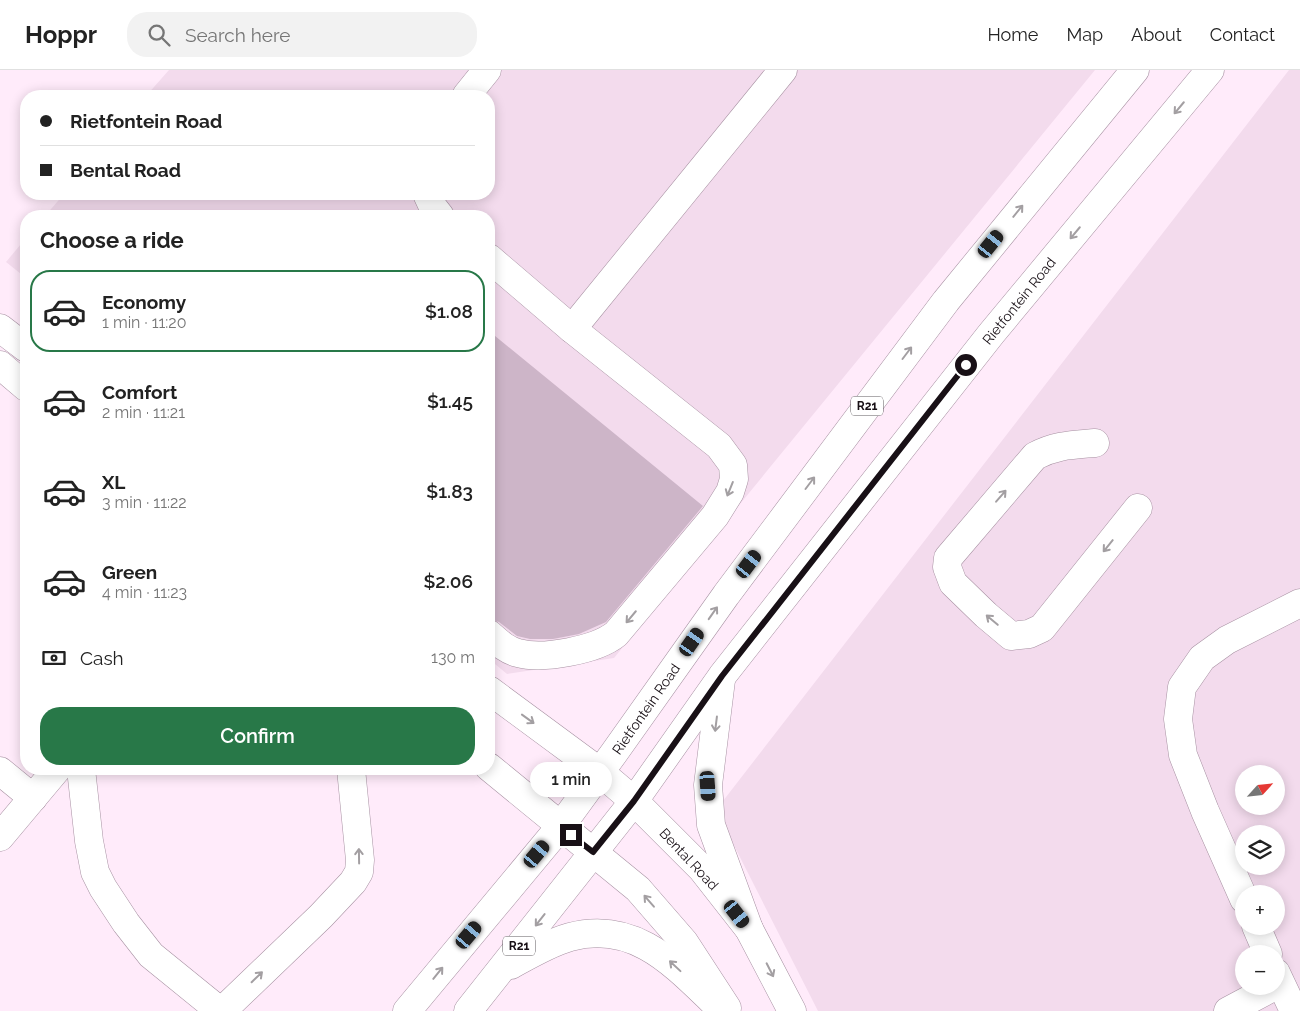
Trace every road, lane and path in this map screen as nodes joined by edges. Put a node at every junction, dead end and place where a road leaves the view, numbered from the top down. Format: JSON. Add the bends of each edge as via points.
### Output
{"nodes":[{"id":1,"x":487,"y":70,"type":"edge"},
{"id":2,"x":783,"y":70,"type":"edge"},
{"id":3,"x":1135,"y":70,"type":"edge"},
{"id":4,"x":1210,"y":70,"type":"edge"},
{"id":5,"x":471,"y":90,"type":"edge"},
{"id":6,"x":495,"y":263,"type":"edge"},
{"id":7,"x":572,"y":329,"type":"junction"},
{"id":8,"x":0,"y":365,"type":"edge"},
{"id":9,"x":20,"y":382,"type":"edge"},
{"id":10,"x":1096,"y":443,"type":"dead end"},
{"id":11,"x":1138,"y":508,"type":"dead end"},
{"id":12,"x":1300,"y":603,"type":"edge"},
{"id":13,"x":495,"y":639,"type":"edge"},
{"id":14,"x":722,"y":676,"type":"junction"},
{"id":15,"x":495,"y":694,"type":"edge"},
{"id":16,"x":0,"y":771,"type":"edge"},
{"id":17,"x":495,"y":772,"type":"edge"},
{"id":18,"x":600,"y":772,"type":"junction"},
{"id":19,"x":52,"y":775,"type":"edge"},
{"id":20,"x":83,"y":775,"type":"edge"},
{"id":21,"x":352,"y":775,"type":"edge"},
{"id":22,"x":33,"y":798,"type":"junction"},
{"id":23,"x":634,"y":801,"type":"junction"},
{"id":24,"x":560,"y":826,"type":"junction"},
{"id":25,"x":0,"y":837,"type":"edge"},
{"id":26,"x":593,"y":852,"type":"junction"},
{"id":27,"x":1238,"y":885,"type":"edge"},
{"id":28,"x":749,"y":929,"type":"junction"},
{"id":29,"x":502,"y":969,"type":"junction"},
{"id":30,"x":1255,"y":995,"type":"edge"},
{"id":31,"x":1285,"y":995,"type":"edge"},
{"id":32,"x":221,"y":1011,"type":"edge"},
{"id":33,"x":407,"y":1011,"type":"edge"},
{"id":34,"x":468,"y":1011,"type":"edge"},
{"id":35,"x":723,"y":1011,"type":"edge"},
{"id":36,"x":729,"y":1011,"type":"edge"},
{"id":37,"x":792,"y":1011,"type":"edge"},
{"id":38,"x":1228,"y":1011,"type":"edge"},
{"id":39,"x":1294,"y":1011,"type":"edge"}],
"edges":[{"from":1,"to":5,"type":"main road"},
{"from":2,"to":7,"type":"main road"},
{"from":18,"to":3,"type":"main road","name":"Rietfontein Road","number":"R21","one_way":true,"via":[[726,595],[946,301]]},
{"from":4,"to":14,"type":"main road","name":"Rietfontein Road","number":"R21","one_way":true,"via":[[991,334]]},
{"from":6,"to":7,"type":"main road"},
{"from":7,"to":13,"type":"main road","one_way":true,"via":[[719,446],[734,466],[734,479],[715,516],[616,634],[601,644],[580,650],[538,655],[517,653]]},
{"from":8,"to":9,"type":"main road"},
{"from":11,"to":10,"type":"main road","one_way":true,"via":[[1042,628],[1029,634],[1011,636],[953,583],[946,568],[948,558],[1035,456],[1060,445]]},
{"from":12,"to":27,"type":"main road","via":[[1227,640],[1202,658],[1182,686],[1178,719],[1183,755]]},
{"from":14,"to":23,"type":"main road","name":"Rietfontein Road","number":"R21"},
{"from":14,"to":28,"type":"main road","one_way":true,"via":[[708,786],[711,825]]},
{"from":15,"to":18,"type":"main road","name":"Bental Road","one_way":true},
{"from":16,"to":22,"type":"main road"},
{"from":17,"to":24,"type":"main road"},
{"from":18,"to":23,"type":"main road","name":"Bental Road"},
{"from":18,"to":24,"type":"main road","name":"Rietfontein Road","number":"R21"},
{"from":19,"to":22,"type":"main road"},
{"from":20,"to":32,"type":"main road","via":[[89,842],[95,872],[104,888],[151,956]]},
{"from":32,"to":21,"type":"main road","one_way":true,"via":[[314,923],[359,872]]},
{"from":22,"to":25,"type":"main road"},
{"from":23,"to":26,"type":"main road","name":"Rietfontein Road","number":"R21"},
{"from":23,"to":28,"type":"main road","name":"Bental Road","via":[[702,869]]},
{"from":24,"to":26,"type":"main road"},
{"from":33,"to":24,"type":"main road","name":"Rietfontein Road","number":"R21","one_way":true},
{"from":26,"to":29,"type":"main road","name":"Rietfontein Road","number":"R21","one_way":true},
{"from":36,"to":26,"type":"main road","one_way":true,"via":[[684,942],[638,889]]},
{"from":28,"to":37,"type":"main road","name":"Bental Road","one_way":true},
{"from":29,"to":34,"type":"main road","name":"Rietfontein Road","number":"R21"},
{"from":35,"to":29,"type":"main road","one_way":true,"via":[[666,958],[635,939],[609,933],[569,937]]},
{"from":30,"to":38,"type":"main road"},
{"from":31,"to":39,"type":"main road"}]}
